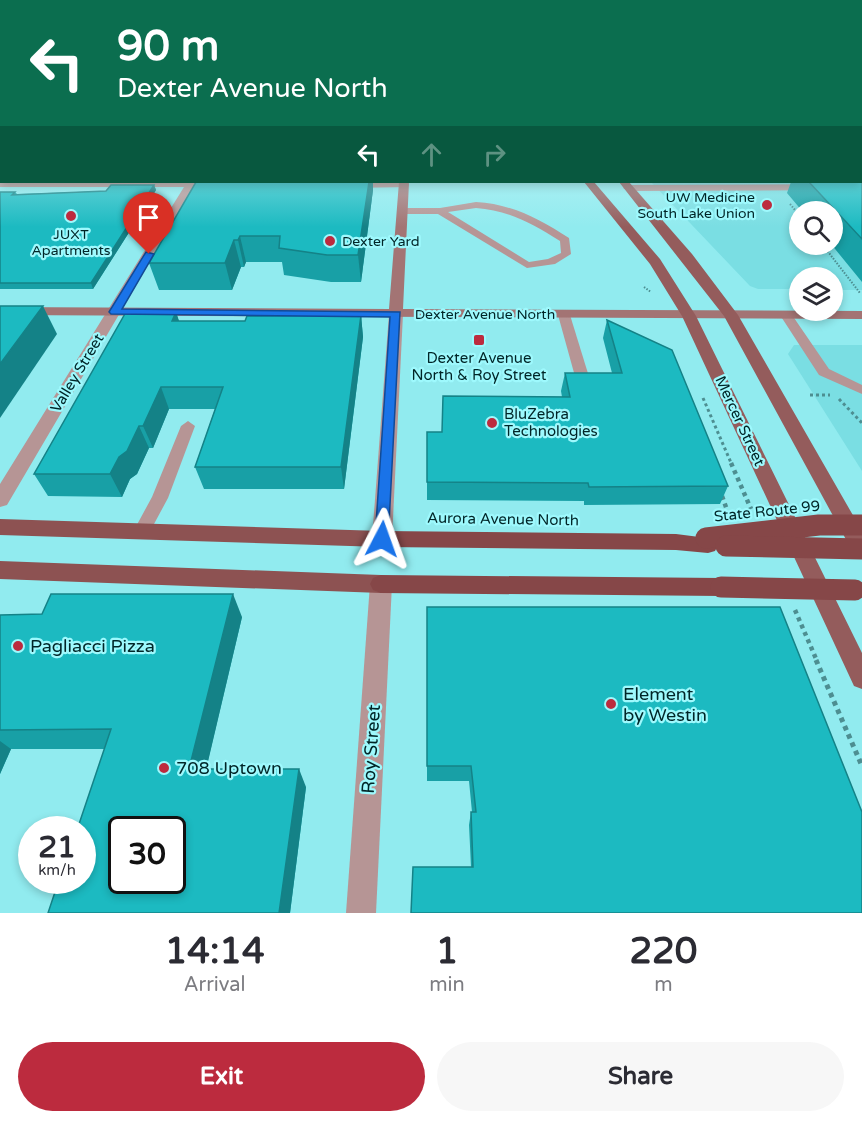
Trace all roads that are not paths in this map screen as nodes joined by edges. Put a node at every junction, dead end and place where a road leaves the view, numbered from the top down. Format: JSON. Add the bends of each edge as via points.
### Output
{"nodes":[{"id":1,"x":404,"y":183,"type":"edge"},
{"id":2,"x":590,"y":183,"type":"edge"},
{"id":3,"x":0,"y":184,"type":"edge"},
{"id":4,"x":191,"y":184,"type":"junction"},
{"id":5,"x":227,"y":184,"type":"edge"},
{"id":6,"x":333,"y":185,"type":"edge"},
{"id":7,"x":626,"y":185,"type":"edge"},
{"id":8,"x":862,"y":187,"type":"edge"},
{"id":9,"x":402,"y":211,"type":"junction"},
{"id":10,"x":440,"y":211,"type":"junction"},
{"id":11,"x":0,"y":311,"type":"edge"},
{"id":12,"x":114,"y":312,"type":"junction"},
{"id":13,"x":396,"y":314,"type":"junction"},
{"id":14,"x":564,"y":315,"type":"junction"},
{"id":15,"x":731,"y":315,"type":"junction"},
{"id":16,"x":786,"y":315,"type":"junction"},
{"id":17,"x":862,"y":315,"type":"edge"},
{"id":18,"x":689,"y":316,"type":"junction"},
{"id":19,"x":583,"y":380,"type":"edge"},
{"id":20,"x":862,"y":390,"type":"edge"},
{"id":21,"x":188,"y":426,"type":"dead end"},
{"id":22,"x":0,"y":501,"type":"edge"},
{"id":23,"x":862,"y":525,"type":"edge"},
{"id":24,"x":0,"y":527,"type":"edge"},
{"id":25,"x":141,"y":532,"type":"junction"},
{"id":26,"x":382,"y":539,"type":"junction"},
{"id":27,"x":707,"y":542,"type":"junction"},
{"id":28,"x":862,"y":550,"type":"edge"},
{"id":29,"x":0,"y":570,"type":"edge"},
{"id":30,"x":381,"y":584,"type":"junction"},
{"id":31,"x":860,"y":591,"type":"edge"},
{"id":32,"x":862,"y":678,"type":"edge"},
{"id":33,"x":361,"y":913,"type":"edge"}],
"edges":[{"from":1,"to":6,"type":"street"},
{"from":1,"to":9,"type":"main road"},
{"from":2,"to":18,"type":"main road","name":"Mercer Street","via":[[649,254]]},
{"from":3,"to":4,"type":"street"},
{"from":4,"to":5,"type":"street"},
{"from":4,"to":12,"type":"street","name":"Valley Street"},
{"from":7,"to":8,"type":"street"},
{"from":7,"to":15,"type":"main road"},
{"from":9,"to":10,"type":"lane"},
{"from":9,"to":13,"type":"main road"},
{"from":10,"to":10,"type":"lane","via":[[527,265],[551,262],[566,254],[565,240],[525,214],[495,205],[455,206]]},
{"from":11,"to":12,"type":"main road","name":"Dexter Avenue North"},
{"from":12,"to":13,"type":"main road","name":"Dexter Avenue North"},
{"from":12,"to":22,"type":"street","name":"Valley Street"},
{"from":13,"to":14,"type":"main road","name":"Dexter Avenue North"},
{"from":13,"to":26,"type":"street"},
{"from":14,"to":18,"type":"main road","name":"Dexter Avenue North"},
{"from":14,"to":19,"type":"lane"},
{"from":15,"to":16,"type":"main road","name":"Dexter Avenue North"},
{"from":15,"to":18,"type":"main road","name":"Dexter Avenue North"},
{"from":15,"to":28,"type":"main road"},
{"from":16,"to":17,"type":"main road","name":"Dexter Avenue North"},
{"from":16,"to":20,"type":"lane","via":[[824,372]]},
{"from":18,"to":32,"type":"main road","name":"Mercer Street"},
{"from":21,"to":25,"type":"lane","via":[[160,498]]},
{"from":23,"to":27,"type":"highway","name":"State Route 99","bridge":true,"via":[[819,525]]},
{"from":24,"to":25,"type":"highway","name":"Aurora Avenue North"},
{"from":25,"to":26,"type":"highway","name":"Aurora Avenue North"},
{"from":26,"to":27,"type":"highway","name":"Aurora Avenue North"},
{"from":27,"to":28,"type":"highway","name":"Aurora Avenue North","bridge":true},
{"from":29,"to":30,"type":"highway"},
{"from":30,"to":31,"type":"highway","bridge":true},
{"from":30,"to":33,"type":"street","name":"Roy Street"}]}
